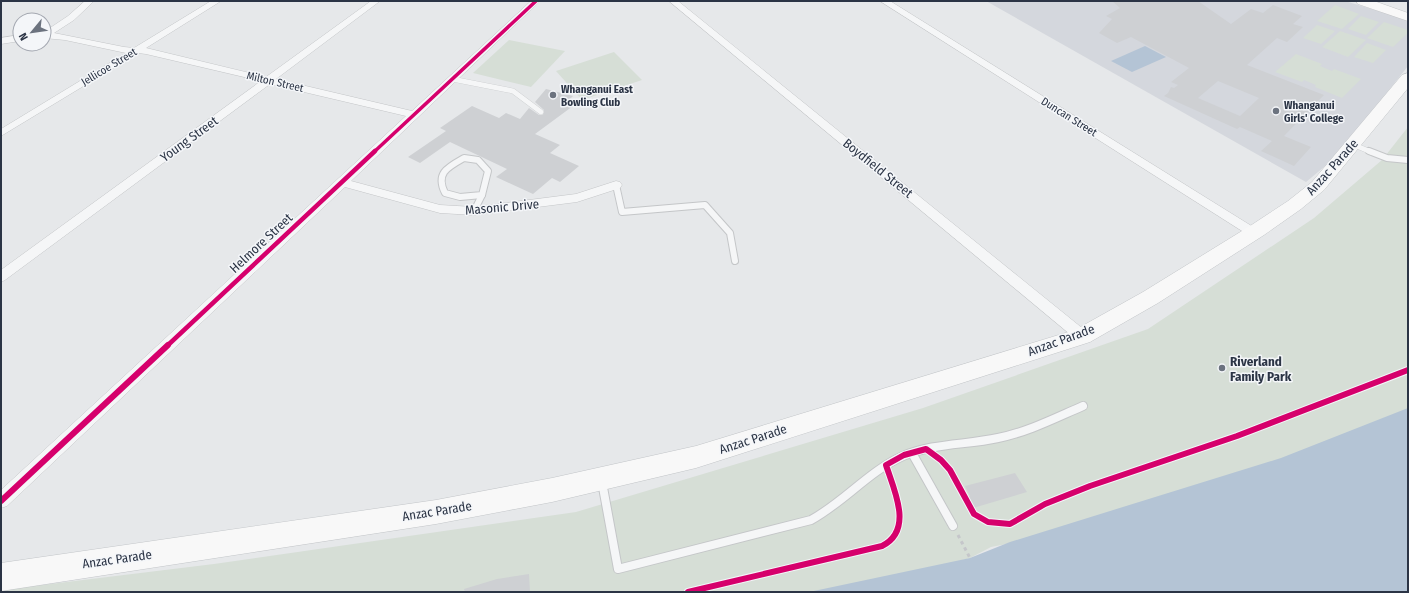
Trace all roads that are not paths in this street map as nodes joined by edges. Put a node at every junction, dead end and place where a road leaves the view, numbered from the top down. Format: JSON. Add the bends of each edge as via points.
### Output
{"nodes":[{"id":1,"x":90,"y":1,"type":"edge"},
{"id":2,"x":217,"y":1,"type":"edge"},
{"id":3,"x":376,"y":1,"type":"edge"},
{"id":4,"x":536,"y":1,"type":"edge"},
{"id":5,"x":673,"y":1,"type":"edge"},
{"id":6,"x":884,"y":1,"type":"edge"},
{"id":7,"x":1365,"y":2,"type":"edge"},
{"id":8,"x":1408,"y":11,"type":"edge"},
{"id":9,"x":1408,"y":17,"type":"edge"},
{"id":10,"x":52,"y":30,"type":"edge"},
{"id":11,"x":52,"y":36,"type":"edge"},
{"id":12,"x":12,"y":39,"type":"edge"},
{"id":13,"x":1,"y":41,"type":"edge"},
{"id":14,"x":136,"y":51,"type":"junction"},
{"id":15,"x":1408,"y":78,"type":"edge"},
{"id":16,"x":452,"y":79,"type":"junction"},
{"id":17,"x":268,"y":80,"type":"junction"},
{"id":18,"x":541,"y":112,"type":"dead end"},
{"id":19,"x":414,"y":115,"type":"junction"},
{"id":20,"x":1,"y":133,"type":"edge"},
{"id":21,"x":1352,"y":144,"type":"junction"},
{"id":22,"x":1408,"y":160,"type":"edge"},
{"id":23,"x":342,"y":182,"type":"junction"},
{"id":24,"x":616,"y":185,"type":"joint"},
{"id":25,"x":483,"y":195,"type":"junction"},
{"id":26,"x":474,"y":211,"type":"junction"},
{"id":27,"x":1254,"y":233,"type":"junction"},
{"id":28,"x":735,"y":261,"type":"dead end"},
{"id":29,"x":1,"y":277,"type":"edge"},
{"id":30,"x":1082,"y":336,"type":"junction"},
{"id":31,"x":1083,"y":406,"type":"dead end"},
{"id":32,"x":912,"y":453,"type":"junction"},
{"id":33,"x":601,"y":479,"type":"junction"},
{"id":34,"x":1,"y":501,"type":"edge"},
{"id":35,"x":953,"y":526,"type":"road end"},
{"id":36,"x":1,"y":576,"type":"edge"}],
"edges":[{"from":1,"to":10,"type":"street"},
{"from":2,"to":14,"type":"street","name":"Jellicoe Street"},
{"from":3,"to":17,"type":"street","name":"Young Street"},
{"from":4,"to":16,"type":"street","name":"Helmore Street"},
{"from":5,"to":30,"type":"street","name":"Boydfield Street"},
{"from":6,"to":27,"type":"street","name":"Duncan Street"},
{"from":7,"to":8,"type":"main road"},
{"from":7,"to":9,"type":"main road"},
{"from":11,"to":14,"type":"street","name":"Milton Street"},
{"from":12,"to":13,"type":"street"},
{"from":14,"to":17,"type":"street","name":"Milton Street","via":[[146,51]]},
{"from":14,"to":20,"type":"street","name":"Jellicoe Street"},
{"from":15,"to":21,"type":"main road","name":"Anzac Parade"},
{"from":16,"to":18,"type":"lane","via":[[514,91]]},
{"from":16,"to":19,"type":"street","name":"Helmore Street"},
{"from":17,"to":19,"type":"street","name":"Milton Street"},
{"from":17,"to":29,"type":"street","name":"Young Street"},
{"from":19,"to":23,"type":"street","name":"Helmore Street"},
{"from":21,"to":22,"type":"lane","via":[[1378,155]]},
{"from":21,"to":27,"type":"main road","name":"Anzac Parade","via":[[1318,186]]},
{"from":23,"to":26,"type":"street","name":"Masonic Drive","via":[[440,209]]},
{"from":23,"to":34,"type":"street","name":"Helmore Street"},
{"from":24,"to":26,"type":"street","name":"Masonic Drive","via":[[577,198]]},
{"from":24,"to":28,"type":"lane","via":[[622,212],[705,205],[730,233]]},
{"from":25,"to":25,"type":"lane","via":[[488,171],[478,160],[464,158],[448,167],[441,177],[445,193],[460,197]]},
{"from":25,"to":26,"type":"lane"},
{"from":27,"to":30,"type":"main road","name":"Anzac Parade","via":[[1141,304]]},
{"from":30,"to":33,"type":"main road","name":"Anzac Parade","via":[[696,457]]},
{"from":31,"to":32,"type":"lane","via":[[1009,436]]},
{"from":32,"to":33,"type":"lane","via":[[886,465],[811,520],[618,568]]},
{"from":32,"to":35,"type":"lane"},
{"from":33,"to":36,"type":"main road","name":"Anzac Parade","via":[[436,512]]}]}
